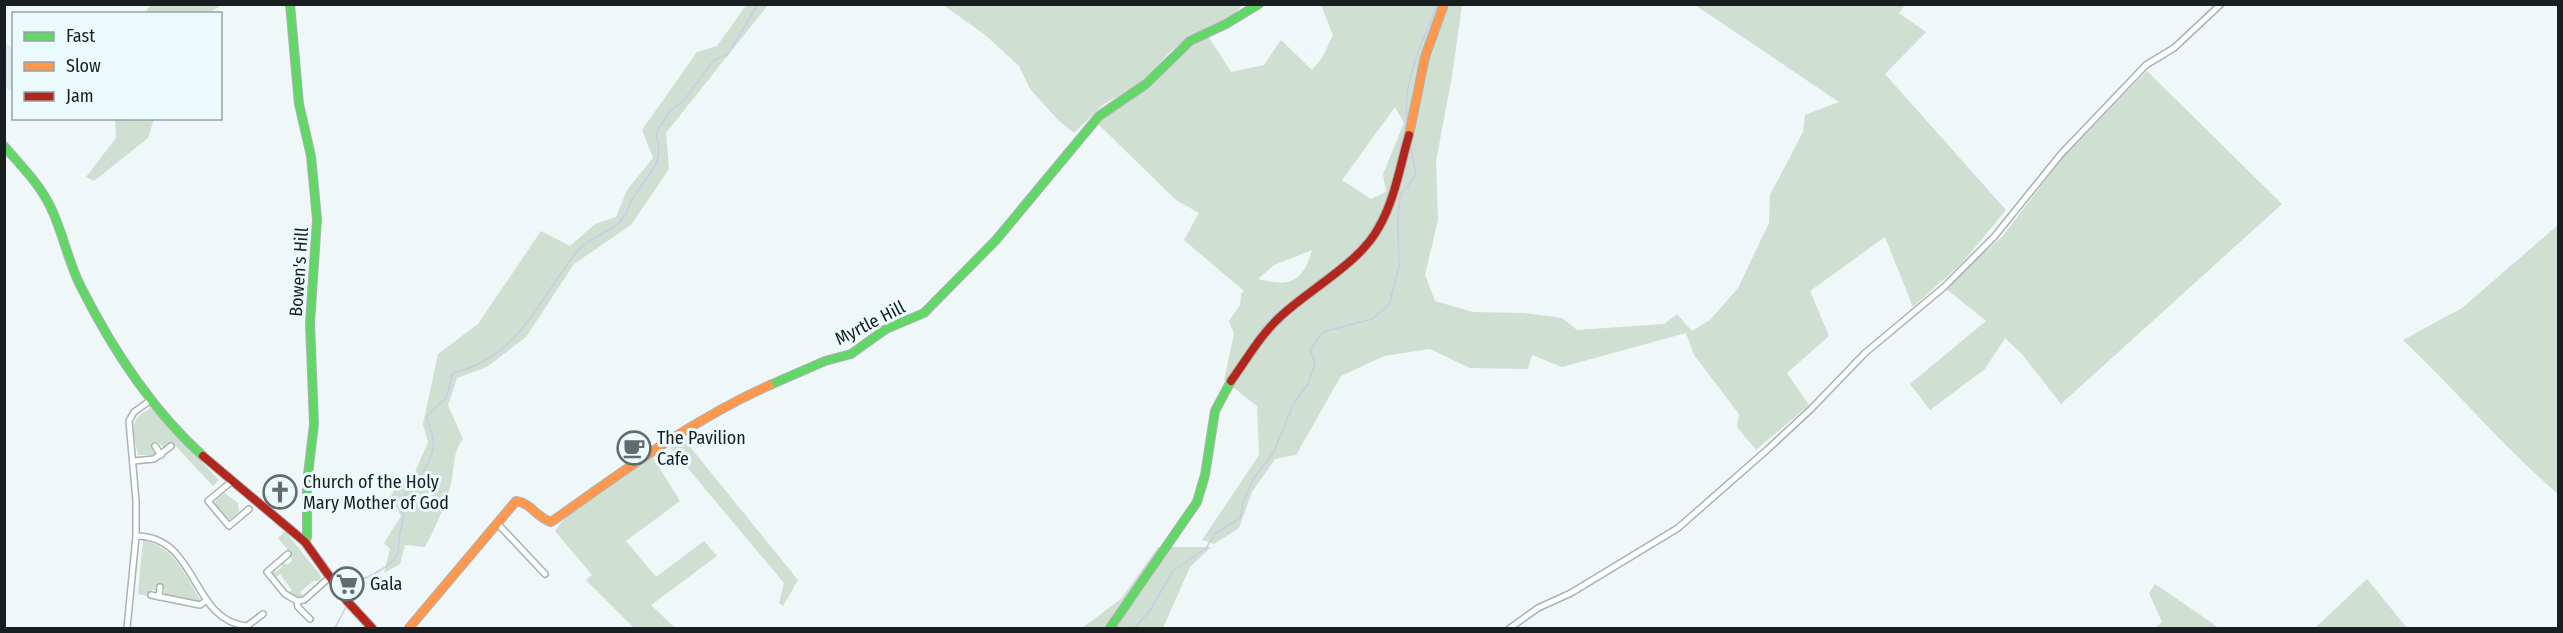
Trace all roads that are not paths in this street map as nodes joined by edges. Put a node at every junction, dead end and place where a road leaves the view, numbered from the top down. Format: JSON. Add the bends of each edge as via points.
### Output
{"nodes":[{"id":1,"x":290,"y":4,"type":"edge"},
{"id":2,"x":1259,"y":4,"type":"edge"},
{"id":3,"x":1444,"y":4,"type":"edge"},
{"id":4,"x":2221,"y":4,"type":"edge"},
{"id":5,"x":4,"y":146,"type":"edge"},
{"id":6,"x":151,"y":400,"type":"junction"},
{"id":7,"x":155,"y":446,"type":"dead end"},
{"id":8,"x":171,"y":446,"type":"dead end"},
{"id":9,"x":161,"y":455,"type":"junction"},
{"id":10,"x":133,"y":462,"type":"junction"},
{"id":11,"x":231,"y":482,"type":"junction"},
{"id":12,"x":239,"y":506,"type":"dead end"},
{"id":13,"x":496,"y":523,"type":"junction"},
{"id":14,"x":136,"y":536,"type":"junction"},
{"id":15,"x":305,"y":542,"type":"junction"},
{"id":16,"x":288,"y":554,"type":"dead end"},
{"id":17,"x":545,"y":574,"type":"dead end"},
{"id":18,"x":330,"y":578,"type":"junction"},
{"id":19,"x":160,"y":587,"type":"dead end"},
{"id":20,"x":151,"y":595,"type":"dead end"},
{"id":21,"x":159,"y":597,"type":"junction"},
{"id":22,"x":207,"y":600,"type":"junction"},
{"id":23,"x":297,"y":601,"type":"junction"},
{"id":24,"x":252,"y":612,"type":"dead end"},
{"id":25,"x":263,"y":614,"type":"dead end"},
{"id":26,"x":257,"y":619,"type":"junction"},
{"id":27,"x":310,"y":619,"type":"dead end"},
{"id":28,"x":127,"y":628,"type":"edge"},
{"id":29,"x":372,"y":628,"type":"edge"},
{"id":30,"x":409,"y":628,"type":"edge"},
{"id":31,"x":1110,"y":628,"type":"edge"},
{"id":32,"x":1510,"y":628,"type":"edge"}],
"edges":[{"from":1,"to":15,"type":"street","name":"Bowen's Hill","via":[[317,219],[310,323],[314,424]]},
{"from":2,"to":13,"type":"street","name":"Myrtle Hill","via":[[1190,41],[1139,89],[1099,116],[996,240],[924,313],[886,329],[850,354],[745,396],[660,446],[551,522],[541,519],[520,501],[512,504]]},
{"from":3,"to":31,"type":"street","via":[[1425,57],[1387,210],[1372,238],[1281,316],[1220,398],[1197,502]]},
{"from":4,"to":32,"type":"street","via":[[2174,48],[2146,65],[1944,287],[1865,352],[1811,409],[1678,528]]},
{"from":5,"to":6,"type":"street","via":[[37,184],[51,208],[89,302]]},
{"from":6,"to":10,"type":"street","via":[[134,412],[129,421]]},
{"from":6,"to":11,"type":"street"},
{"from":7,"to":9,"type":"street"},
{"from":8,"to":9,"type":"street"},
{"from":9,"to":10,"type":"street"},
{"from":10,"to":14,"type":"street"},
{"from":11,"to":12,"type":"street","via":[[208,501],[229,526],[247,510]]},
{"from":11,"to":15,"type":"street"},
{"from":13,"to":17,"type":"street"},
{"from":13,"to":30,"type":"street","name":"Myrtle Hill"},
{"from":14,"to":22,"type":"street","via":[[152,536],[164,542],[183,561]]},
{"from":14,"to":28,"type":"street"},
{"from":15,"to":18,"type":"street"},
{"from":16,"to":23,"type":"street","via":[[267,572],[285,594]]},
{"from":18,"to":23,"type":"street","via":[[304,600]]},
{"from":18,"to":29,"type":"street"},
{"from":19,"to":21,"type":"street"},
{"from":20,"to":21,"type":"street"},
{"from":21,"to":22,"type":"street","via":[[200,605]]},
{"from":22,"to":26,"type":"street","via":[[217,613],[237,626],[247,626]]},
{"from":23,"to":27,"type":"street"},
{"from":24,"to":26,"type":"street"},
{"from":25,"to":26,"type":"street"}]}
